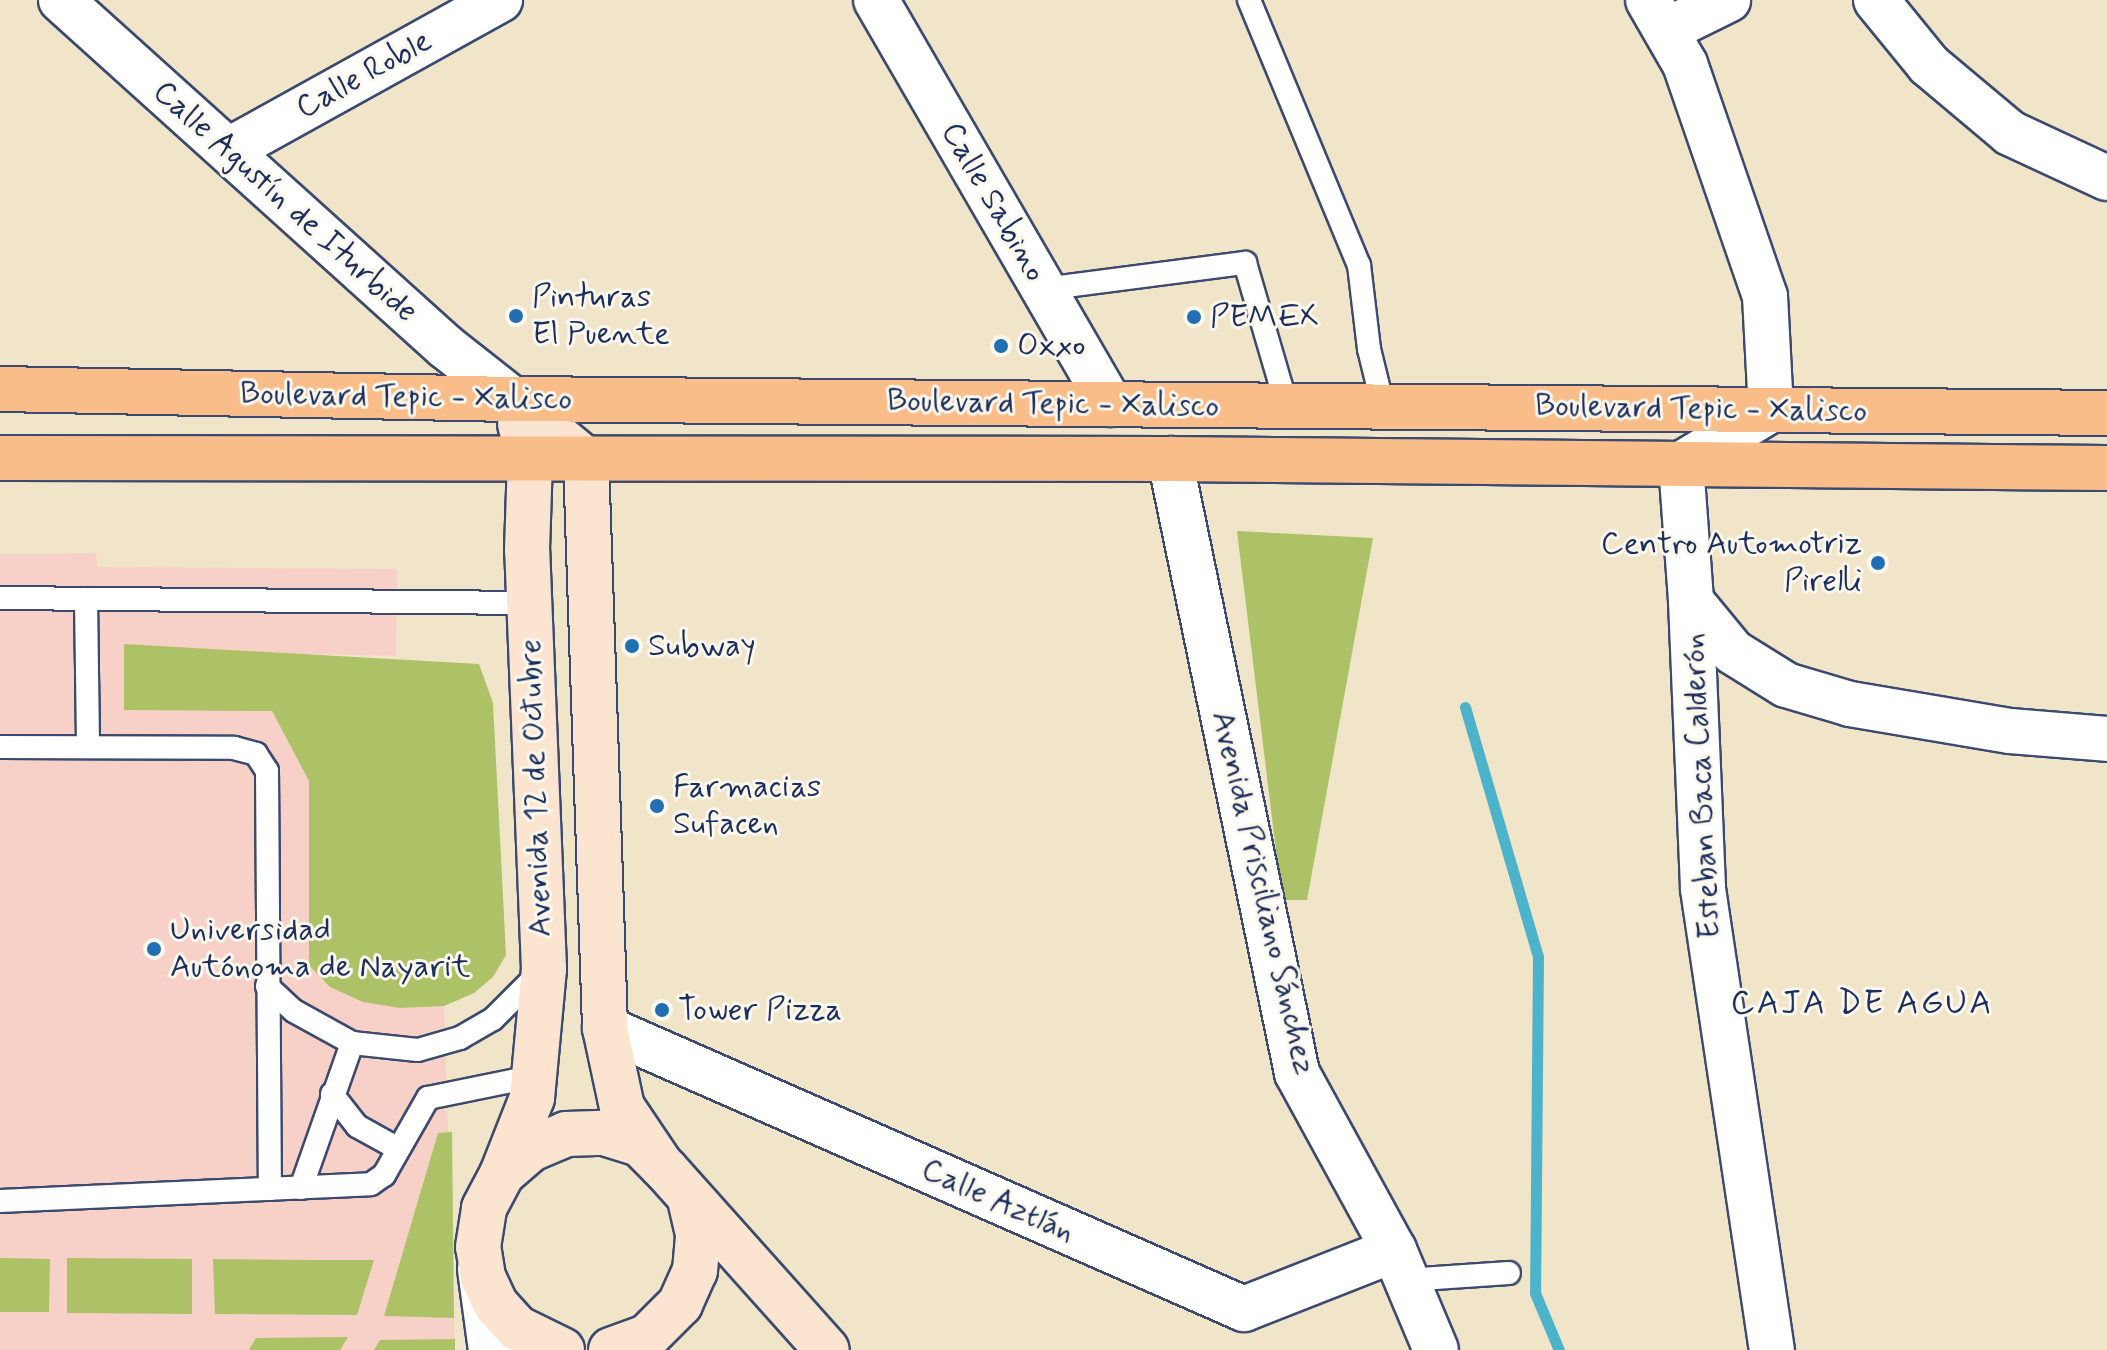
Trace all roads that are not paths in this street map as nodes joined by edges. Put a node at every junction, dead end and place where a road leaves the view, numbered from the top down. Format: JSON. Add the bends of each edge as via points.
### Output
{"nodes":[{"id":1,"x":61,"y":0,"type":"edge"},
{"id":2,"x":500,"y":0,"type":"edge"},
{"id":3,"x":876,"y":0,"type":"edge"},
{"id":4,"x":1249,"y":0,"type":"edge"},
{"id":5,"x":1728,"y":0,"type":"edge"},
{"id":6,"x":1876,"y":0,"type":"edge"},
{"id":7,"x":1659,"y":14,"type":"edge"},
{"id":8,"x":229,"y":150,"type":"junction"},
{"id":9,"x":2107,"y":178,"type":"edge"},
{"id":10,"x":1044,"y":289,"type":"junction"},
{"id":11,"x":0,"y":389,"type":"edge"},
{"id":12,"x":512,"y":399,"type":"junction"},
{"id":13,"x":1110,"y":404,"type":"junction"},
{"id":14,"x":1383,"y":406,"type":"junction"},
{"id":15,"x":1287,"y":407,"type":"junction"},
{"id":16,"x":1771,"y":410,"type":"junction"},
{"id":17,"x":2107,"y":413,"type":"edge"},
{"id":18,"x":0,"y":458,"type":"edge"},
{"id":19,"x":530,"y":459,"type":"junction"},
{"id":20,"x":1170,"y":459,"type":"junction"},
{"id":21,"x":586,"y":460,"type":"junction"},
{"id":22,"x":1681,"y":464,"type":"junction"},
{"id":23,"x":2107,"y":468,"type":"edge"},
{"id":24,"x":0,"y":598,"type":"edge"},
{"id":25,"x":86,"y":599,"type":"junction"},
{"id":26,"x":1691,"y":601,"type":"junction"},
{"id":27,"x":529,"y":603,"type":"junction"},
{"id":28,"x":2107,"y":739,"type":"edge"},
{"id":29,"x":88,"y":745,"type":"junction"},
{"id":30,"x":0,"y":747,"type":"edge"},
{"id":31,"x":544,"y":969,"type":"junction"},
{"id":32,"x":267,"y":986,"type":"junction"},
{"id":33,"x":605,"y":1028,"type":"junction"},
{"id":34,"x":352,"y":1043,"type":"junction"},
{"id":35,"x":536,"y":1076,"type":"junction"},
{"id":36,"x":332,"y":1094,"type":"junction"},
{"id":37,"x":395,"y":1147,"type":"junction"},
{"id":38,"x":661,"y":1165,"type":"junction"},
{"id":39,"x":502,"y":1174,"type":"junction"},
{"id":40,"x":301,"y":1188,"type":"junction"},
{"id":41,"x":270,"y":1189,"type":"junction"},
{"id":42,"x":690,"y":1198,"type":"junction"},
{"id":43,"x":0,"y":1201,"type":"edge"},
{"id":44,"x":478,"y":1247,"type":"junction"},
{"id":45,"x":1400,"y":1265,"type":"junction"},
{"id":46,"x":1509,"y":1273,"type":"dead end"},
{"id":47,"x":680,"y":1304,"type":"junction"},
{"id":48,"x":491,"y":1350,"type":"edge"},
{"id":49,"x":562,"y":1350,"type":"edge"},
{"id":50,"x":611,"y":1350,"type":"edge"},
{"id":51,"x":655,"y":1350,"type":"edge"},
{"id":52,"x":827,"y":1350,"type":"edge"},
{"id":53,"x":1436,"y":1350,"type":"edge"},
{"id":54,"x":1772,"y":1350,"type":"edge"}],
"edges":[{"from":1,"to":8,"type":"street","name":"Calle Agustín de Iturbide"},
{"from":2,"to":8,"type":"street","name":"Calle Roble"},
{"from":3,"to":10,"type":"street","name":"Calle Sabino"},
{"from":4,"to":14,"type":"lane","via":[[1359,265],[1369,349]]},
{"from":5,"to":7,"type":"street"},
{"from":6,"to":9,"type":"street","via":[[1929,65],[2010,133]]},
{"from":7,"to":16,"type":"street","via":[[1726,173],[1765,296]]},
{"from":8,"to":12,"type":"street","name":"Calle Agustín de Iturbide","via":[[446,347]]},
{"from":10,"to":13,"type":"street","name":"Calle Sabino"},
{"from":10,"to":15,"type":"lane","via":[[1245,263]]},
{"from":11,"to":12,"type":"main road","name":"Boulevard Tepic - Xalisco"},
{"from":12,"to":13,"type":"main road","name":"Boulevard Tepic - Xalisco"},
{"from":12,"to":19,"type":"main road","name":"Avenida 12 de Octubre"},
{"from":12,"to":21,"type":"main road"},
{"from":13,"to":15,"type":"main road","name":"Boulevard Tepic - Xalisco"},
{"from":14,"to":15,"type":"main road","name":"Boulevard Tepic - Xalisco"},
{"from":14,"to":16,"type":"main road","name":"Boulevard Tepic - Xalisco"},
{"from":16,"to":17,"type":"main road","name":"Boulevard Tepic - Xalisco"},
{"from":16,"to":22,"type":"street"},
{"from":18,"to":19,"type":"main road","name":"Boulevard Tepic - Xalisco"},
{"from":19,"to":21,"type":"main road","name":"Boulevard Tepic - Xalisco"},
{"from":19,"to":27,"type":"main road","name":"Avenida 12 de Octubre"},
{"from":20,"to":21,"type":"main road","name":"Boulevard Tepic - Xalisco"},
{"from":20,"to":22,"type":"main road","name":"Boulevard Tepic - Xalisco"},
{"from":20,"to":45,"type":"street","name":"Avenida Prisciliano Sánchez","via":[[1297,1073]]},
{"from":21,"to":33,"type":"main road","name":"Avenida 12 de Octubre"},
{"from":22,"to":23,"type":"main road","name":"Boulevard Tepic - Xalisco"},
{"from":22,"to":26,"type":"street","name":"Esteban Baca Calderón"},
{"from":24,"to":25,"type":"lane"},
{"from":25,"to":27,"type":"lane"},
{"from":25,"to":29,"type":"lane"},
{"from":26,"to":28,"type":"street","via":[[1733,652],[1786,685],[1850,704],[2010,731]]},
{"from":26,"to":54,"type":"street","name":"Esteban Baca Calderón","via":[[1703,889]]},
{"from":27,"to":31,"type":"main road","name":"Avenida 12 de Octubre"},
{"from":29,"to":30,"type":"lane"},
{"from":29,"to":32,"type":"lane","via":[[234,748],[256,754],[267,771]]},
{"from":31,"to":34,"type":"lane","via":[[493,1019],[460,1038],[418,1050]]},
{"from":31,"to":35,"type":"main road","name":"Avenida 12 de Octubre"},
{"from":32,"to":34,"type":"lane","via":[[294,1011]]},
{"from":32,"to":41,"type":"lane"},
{"from":33,"to":38,"type":"main road","name":"Avenida 12 de Octubre","via":[[622,1107]]},
{"from":33,"to":45,"type":"street","name":"Calle Aztlán","via":[[1244,1309]]},
{"from":34,"to":36,"type":"lane"},
{"from":35,"to":37,"type":"lane","via":[[428,1098]]},
{"from":35,"to":39,"type":"main road","name":"Avenida 12 de Octubre"},
{"from":36,"to":37,"type":"lane","via":[[357,1126]]},
{"from":36,"to":40,"type":"lane"},
{"from":37,"to":40,"type":"lane","via":[[384,1175],[371,1184]]},
{"from":38,"to":39,"type":"main road","name":"Avenida 12 de Octubre","via":[[640,1144],[604,1133],[566,1134],[531,1149]]},
{"from":38,"to":42,"type":"main road","name":"Avenida 12 de Octubre"},
{"from":39,"to":44,"type":"main road","name":"Avenida 12 de Octubre","via":[[484,1208]]},
{"from":40,"to":41,"type":"lane"},
{"from":41,"to":43,"type":"lane"},
{"from":42,"to":47,"type":"main road","via":[[698,1234],[695,1271]]},
{"from":42,"to":52,"type":"main road","name":"Avenida 12 de Octubre"},
{"from":44,"to":48,"type":"street"},
{"from":44,"to":49,"type":"main road","name":"Avenida 12 de Octubre","via":[[483,1277],[496,1305],[517,1328]]},
{"from":45,"to":46,"type":"lane"},
{"from":45,"to":53,"type":"street","name":"Avenida Prisciliano Sánchez"},
{"from":47,"to":50,"type":"main road","via":[[647,1337]]},
{"from":47,"to":51,"type":"street"}]}
